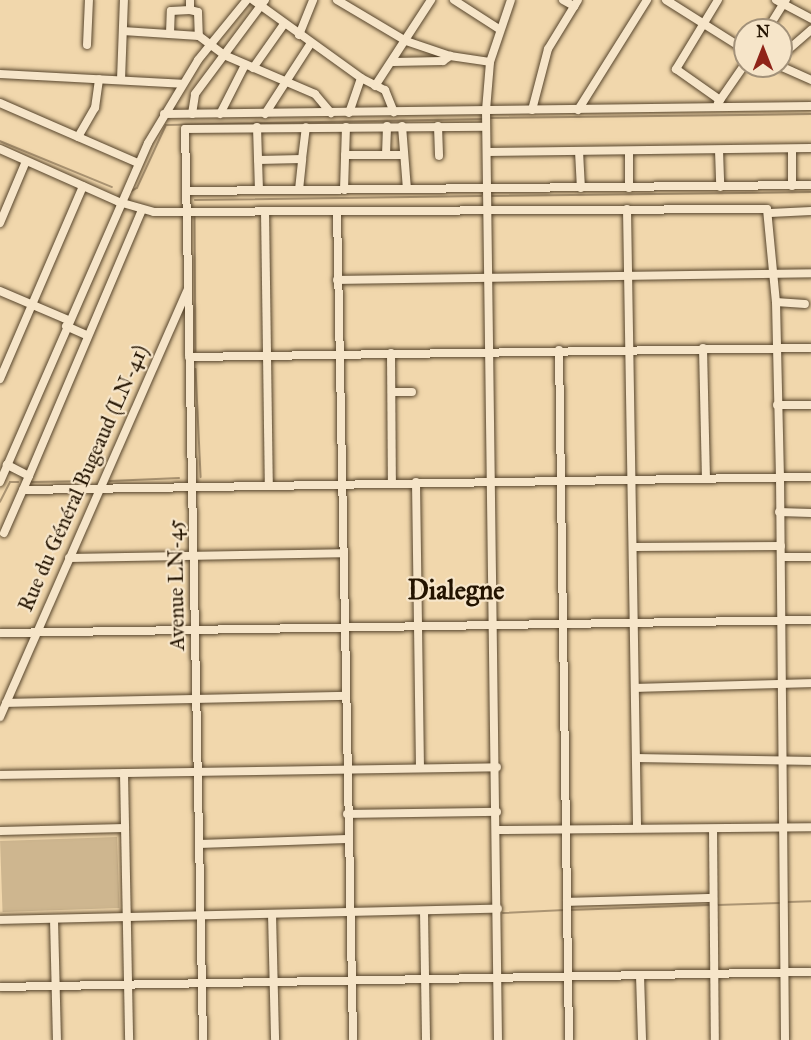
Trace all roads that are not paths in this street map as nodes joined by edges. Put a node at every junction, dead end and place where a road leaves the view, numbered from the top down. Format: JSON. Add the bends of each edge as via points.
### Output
{"nodes":[{"id":1,"x":89,"y":0,"type":"edge"},
{"id":2,"x":124,"y":0,"type":"edge"},
{"id":3,"x":247,"y":0,"type":"edge"},
{"id":4,"x":252,"y":0,"type":"edge"},
{"id":5,"x":313,"y":0,"type":"edge"},
{"id":6,"x":337,"y":0,"type":"edge"},
{"id":7,"x":431,"y":0,"type":"edge"},
{"id":8,"x":454,"y":0,"type":"edge"},
{"id":9,"x":511,"y":0,"type":"edge"},
{"id":10,"x":563,"y":0,"type":"edge"},
{"id":11,"x":647,"y":0,"type":"edge"},
{"id":12,"x":666,"y":0,"type":"edge"},
{"id":13,"x":718,"y":0,"type":"edge"},
{"id":14,"x":782,"y":2,"type":"edge"},
{"id":15,"x":263,"y":3,"type":"edge"},
{"id":16,"x":576,"y":3,"type":"edge"},
{"id":17,"x":190,"y":5,"type":"edge"},
{"id":18,"x":773,"y":18,"type":"edge"},
{"id":19,"x":811,"y":19,"type":"edge"},
{"id":20,"x":703,"y":23,"type":"junction"},
{"id":21,"x":284,"y":24,"type":"junction"},
{"id":22,"x":499,"y":29,"type":"junction"},
{"id":23,"x":811,"y":30,"type":"edge"},
{"id":24,"x":123,"y":31,"type":"junction"},
{"id":25,"x":170,"y":34,"type":"junction"},
{"id":26,"x":299,"y":35,"type":"junction"},
{"id":27,"x":199,"y":36,"type":"junction"},
{"id":28,"x":406,"y":41,"type":"junction"},
{"id":29,"x":733,"y":42,"type":"edge"},
{"id":30,"x":311,"y":43,"type":"junction"},
{"id":31,"x":87,"y":45,"type":"dead end"},
{"id":32,"x":209,"y":45,"type":"junction"},
{"id":33,"x":793,"y":46,"type":"edge"},
{"id":34,"x":224,"y":55,"type":"junction"},
{"id":35,"x":450,"y":56,"type":"junction"},
{"id":36,"x":393,"y":62,"type":"junction"},
{"id":37,"x":490,"y":62,"type":"junction"},
{"id":38,"x":249,"y":67,"type":"junction"},
{"id":39,"x":793,"y":72,"type":"edge"},
{"id":40,"x":0,"y":74,"type":"edge"},
{"id":41,"x":361,"y":78,"type":"junction"},
{"id":42,"x":734,"y":78,"type":"edge"},
{"id":43,"x":99,"y":79,"type":"junction"},
{"id":44,"x":121,"y":80,"type":"junction"},
{"id":45,"x":811,"y":80,"type":"edge"},
{"id":46,"x":286,"y":81,"type":"junction"},
{"id":47,"x":182,"y":84,"type":"junction"},
{"id":48,"x":375,"y":86,"type":"junction"},
{"id":49,"x":0,"y":103,"type":"edge"},
{"id":50,"x":717,"y":103,"type":"junction"},
{"id":51,"x":811,"y":106,"type":"edge"},
{"id":52,"x":532,"y":110,"type":"junction"},
{"id":53,"x":578,"y":110,"type":"junction"},
{"id":54,"x":394,"y":112,"type":"junction"},
{"id":55,"x":331,"y":113,"type":"junction"},
{"id":56,"x":350,"y":113,"type":"junction"},
{"id":57,"x":164,"y":114,"type":"junction"},
{"id":58,"x":192,"y":114,"type":"junction"},
{"id":59,"x":220,"y":114,"type":"junction"},
{"id":60,"x":265,"y":114,"type":"junction"},
{"id":61,"x":486,"y":118,"type":"junction"},
{"id":62,"x":387,"y":126,"type":"junction"},
{"id":63,"x":402,"y":126,"type":"junction"},
{"id":64,"x":438,"y":126,"type":"junction"},
{"id":65,"x":257,"y":127,"type":"junction"},
{"id":66,"x":306,"y":127,"type":"junction"},
{"id":67,"x":346,"y":127,"type":"junction"},
{"id":68,"x":78,"y":137,"type":"junction"},
{"id":69,"x":811,"y":148,"type":"edge"},
{"id":70,"x":0,"y":149,"type":"edge"},
{"id":71,"x":792,"y":149,"type":"junction"},
{"id":72,"x":719,"y":150,"type":"junction"},
{"id":73,"x":579,"y":151,"type":"junction"},
{"id":74,"x":629,"y":151,"type":"junction"},
{"id":75,"x":487,"y":152,"type":"junction"},
{"id":76,"x":345,"y":155,"type":"junction"},
{"id":77,"x":386,"y":155,"type":"junction"},
{"id":78,"x":404,"y":155,"type":"junction"},
{"id":79,"x":439,"y":156,"type":"dead end"},
{"id":80,"x":302,"y":159,"type":"junction"},
{"id":81,"x":258,"y":160,"type":"junction"},
{"id":82,"x":26,"y":161,"type":"junction"},
{"id":83,"x":138,"y":163,"type":"junction"},
{"id":84,"x":811,"y":185,"type":"edge"},
{"id":85,"x":83,"y":186,"type":"junction"},
{"id":86,"x":792,"y":186,"type":"junction"},
{"id":87,"x":487,"y":188,"type":"junction"},
{"id":88,"x":581,"y":188,"type":"junction"},
{"id":89,"x":629,"y":188,"type":"junction"},
{"id":90,"x":720,"y":188,"type":"junction"},
{"id":91,"x":407,"y":189,"type":"junction"},
{"id":92,"x":259,"y":190,"type":"junction"},
{"id":93,"x":299,"y":190,"type":"junction"},
{"id":94,"x":344,"y":190,"type":"junction"},
{"id":95,"x":186,"y":191,"type":"junction"},
{"id":96,"x":119,"y":202,"type":"junction"},
{"id":97,"x":627,"y":209,"type":"junction"},
{"id":98,"x":142,"y":210,"type":"junction"},
{"id":99,"x":488,"y":210,"type":"junction"},
{"id":100,"x":265,"y":211,"type":"junction"},
{"id":101,"x":337,"y":211,"type":"junction"},
{"id":102,"x":811,"y":211,"type":"edge"},
{"id":103,"x":187,"y":212,"type":"junction"},
{"id":104,"x":770,"y":213,"type":"junction"},
{"id":105,"x":0,"y":223,"type":"edge"},
{"id":106,"x":811,"y":273,"type":"edge"},
{"id":107,"x":772,"y":274,"type":"junction"},
{"id":108,"x":628,"y":276,"type":"junction"},
{"id":109,"x":489,"y":279,"type":"junction"},
{"id":110,"x":338,"y":280,"type":"junction"},
{"id":111,"x":188,"y":288,"type":"junction"},
{"id":112,"x":0,"y":291,"type":"edge"},
{"id":113,"x":776,"y":302,"type":"junction"},
{"id":114,"x":31,"y":304,"type":"junction"},
{"id":115,"x":805,"y":304,"type":"dead end"},
{"id":116,"x":67,"y":323,"type":"junction"},
{"id":117,"x":88,"y":336,"type":"junction"},
{"id":118,"x":777,"y":346,"type":"junction"},
{"id":119,"x":703,"y":348,"type":"junction"},
{"id":120,"x":811,"y":348,"type":"edge"},
{"id":121,"x":630,"y":349,"type":"junction"},
{"id":122,"x":490,"y":350,"type":"junction"},
{"id":123,"x":559,"y":350,"type":"junction"},
{"id":124,"x":391,"y":352,"type":"junction"},
{"id":125,"x":339,"y":354,"type":"junction"},
{"id":126,"x":268,"y":355,"type":"junction"},
{"id":127,"x":189,"y":357,"type":"junction"},
{"id":128,"x":0,"y":379,"type":"edge"},
{"id":129,"x":392,"y":392,"type":"junction"},
{"id":130,"x":412,"y":392,"type":"dead end"},
{"id":131,"x":777,"y":405,"type":"junction"},
{"id":132,"x":811,"y":405,"type":"edge"},
{"id":133,"x":7,"y":465,"type":"junction"},
{"id":134,"x":29,"y":476,"type":"junction"},
{"id":135,"x":780,"y":476,"type":"junction"},
{"id":136,"x":706,"y":477,"type":"junction"},
{"id":137,"x":811,"y":477,"type":"edge"},
{"id":138,"x":633,"y":478,"type":"junction"},
{"id":139,"x":561,"y":479,"type":"junction"},
{"id":140,"x":493,"y":480,"type":"junction"},
{"id":141,"x":0,"y":482,"type":"edge"},
{"id":142,"x":392,"y":482,"type":"junction"},
{"id":143,"x":416,"y":482,"type":"junction"},
{"id":144,"x":341,"y":483,"type":"junction"},
{"id":145,"x":269,"y":484,"type":"junction"},
{"id":146,"x":192,"y":485,"type":"junction"},
{"id":147,"x":99,"y":487,"type":"junction"},
{"id":148,"x":23,"y":490,"type":"junction"},
{"id":149,"x":779,"y":512,"type":"junction"},
{"id":150,"x":811,"y":513,"type":"edge"},
{"id":151,"x":1,"y":535,"type":"edge"},
{"id":152,"x":781,"y":546,"type":"junction"},
{"id":153,"x":634,"y":547,"type":"junction"},
{"id":154,"x":342,"y":553,"type":"junction"},
{"id":155,"x":194,"y":556,"type":"junction"},
{"id":156,"x":781,"y":557,"type":"junction"},
{"id":157,"x":811,"y":557,"type":"edge"},
{"id":158,"x":69,"y":558,"type":"junction"},
{"id":159,"x":779,"y":620,"type":"junction"},
{"id":160,"x":811,"y":620,"type":"edge"},
{"id":161,"x":636,"y":622,"type":"junction"},
{"id":162,"x":563,"y":623,"type":"junction"},
{"id":163,"x":495,"y":625,"type":"junction"},
{"id":164,"x":418,"y":626,"type":"junction"},
{"id":165,"x":344,"y":627,"type":"junction"},
{"id":166,"x":195,"y":629,"type":"junction"},
{"id":167,"x":35,"y":632,"type":"junction"},
{"id":168,"x":0,"y":633,"type":"edge"},
{"id":169,"x":811,"y":683,"type":"edge"},
{"id":170,"x":780,"y":685,"type":"junction"},
{"id":171,"x":638,"y":688,"type":"junction"},
{"id":172,"x":345,"y":696,"type":"junction"},
{"id":173,"x":196,"y":700,"type":"junction"},
{"id":174,"x":6,"y":703,"type":"junction"},
{"id":175,"x":0,"y":717,"type":"edge"},
{"id":176,"x":639,"y":758,"type":"junction"},
{"id":177,"x":780,"y":759,"type":"junction"},
{"id":178,"x":811,"y":761,"type":"edge"},
{"id":179,"x":496,"y":767,"type":"junction"},
{"id":180,"x":420,"y":768,"type":"junction"},
{"id":181,"x":346,"y":770,"type":"junction"},
{"id":182,"x":198,"y":772,"type":"junction"},
{"id":183,"x":124,"y":773,"type":"junction"},
{"id":184,"x":0,"y":775,"type":"edge"},
{"id":185,"x":497,"y":812,"type":"junction"},
{"id":186,"x":347,"y":814,"type":"junction"},
{"id":187,"x":565,"y":827,"type":"junction"},
{"id":188,"x":811,"y":827,"type":"edge"},
{"id":189,"x":125,"y":828,"type":"junction"},
{"id":190,"x":638,"y":828,"type":"junction"},
{"id":191,"x":781,"y":828,"type":"junction"},
{"id":192,"x":712,"y":829,"type":"junction"},
{"id":193,"x":498,"y":830,"type":"junction"},
{"id":194,"x":0,"y":831,"type":"edge"},
{"id":195,"x":347,"y":840,"type":"junction"},
{"id":196,"x":199,"y":844,"type":"junction"},
{"id":197,"x":714,"y":898,"type":"junction"},
{"id":198,"x":567,"y":902,"type":"junction"},
{"id":199,"x":498,"y":909,"type":"junction"},
{"id":200,"x":424,"y":911,"type":"junction"},
{"id":201,"x":351,"y":912,"type":"junction"},
{"id":202,"x":273,"y":914,"type":"junction"},
{"id":203,"x":201,"y":916,"type":"junction"},
{"id":204,"x":127,"y":918,"type":"junction"},
{"id":205,"x":54,"y":919,"type":"junction"},
{"id":206,"x":0,"y":921,"type":"edge"},
{"id":207,"x":811,"y":972,"type":"edge"},
{"id":208,"x":784,"y":973,"type":"junction"},
{"id":209,"x":715,"y":974,"type":"junction"},
{"id":210,"x":640,"y":975,"type":"junction"},
{"id":211,"x":568,"y":977,"type":"junction"},
{"id":212,"x":498,"y":978,"type":"junction"},
{"id":213,"x":425,"y":979,"type":"junction"},
{"id":214,"x":352,"y":981,"type":"junction"},
{"id":215,"x":274,"y":982,"type":"junction"},
{"id":216,"x":202,"y":984,"type":"junction"},
{"id":217,"x":128,"y":985,"type":"junction"},
{"id":218,"x":56,"y":986,"type":"junction"},
{"id":219,"x":0,"y":987,"type":"edge"},
{"id":220,"x":57,"y":1040,"type":"edge"},
{"id":221,"x":129,"y":1040,"type":"edge"},
{"id":222,"x":203,"y":1040,"type":"edge"},
{"id":223,"x":275,"y":1040,"type":"edge"},
{"id":224,"x":353,"y":1040,"type":"edge"},
{"id":225,"x":426,"y":1040,"type":"edge"},
{"id":226,"x":498,"y":1040,"type":"edge"},
{"id":227,"x":569,"y":1040,"type":"edge"},
{"id":228,"x":642,"y":1040,"type":"edge"},
{"id":229,"x":715,"y":1040,"type":"edge"},
{"id":230,"x":785,"y":1040,"type":"edge"}],
"edges":[{"from":1,"to":31,"type":"street"},
{"from":2,"to":24,"type":"street"},
{"from":3,"to":32,"type":"street"},
{"from":4,"to":15,"type":"street"},
{"from":5,"to":26,"type":"street"},
{"from":6,"to":28,"type":"street"},
{"from":7,"to":28,"type":"street"},
{"from":8,"to":22,"type":"street"},
{"from":9,"to":22,"type":"street"},
{"from":10,"to":16,"type":"street"},
{"from":11,"to":53,"type":"street"},
{"from":12,"to":20,"type":"street"},
{"from":13,"to":20,"type":"street"},
{"from":14,"to":18,"type":"street"},
{"from":14,"to":19,"type":"street"},
{"from":15,"to":21,"type":"street"},
{"from":15,"to":34,"type":"street"},
{"from":16,"to":52,"type":"street","via":[[548,49]]},
{"from":17,"to":25,"type":"street","via":[[171,11]]},
{"from":17,"to":27,"type":"street","via":[[198,12]]},
{"from":20,"to":29,"type":"street"},
{"from":20,"to":50,"type":"street","via":[[676,69]]},
{"from":21,"to":26,"type":"street"},
{"from":21,"to":38,"type":"street"},
{"from":22,"to":37,"type":"street"},
{"from":23,"to":33,"type":"street"},
{"from":24,"to":25,"type":"street"},
{"from":24,"to":44,"type":"street"},
{"from":25,"to":27,"type":"street"},
{"from":26,"to":30,"type":"street"},
{"from":27,"to":32,"type":"street"},
{"from":28,"to":35,"type":"street"},
{"from":28,"to":36,"type":"street"},
{"from":30,"to":41,"type":"street"},
{"from":30,"to":46,"type":"street"},
{"from":32,"to":34,"type":"street"},
{"from":32,"to":47,"type":"street"},
{"from":34,"to":38,"type":"street"},
{"from":34,"to":58,"type":"street","via":[[195,94]]},
{"from":35,"to":36,"type":"street","via":[[442,61]]},
{"from":35,"to":37,"type":"street"},
{"from":36,"to":48,"type":"street"},
{"from":37,"to":61,"type":"street"},
{"from":38,"to":46,"type":"street"},
{"from":38,"to":59,"type":"street"},
{"from":39,"to":45,"type":"street"},
{"from":40,"to":43,"type":"street"},
{"from":41,"to":48,"type":"street"},
{"from":41,"to":56,"type":"street"},
{"from":42,"to":50,"type":"street"},
{"from":43,"to":44,"type":"street"},
{"from":43,"to":68,"type":"street","via":[[95,108]]},
{"from":44,"to":47,"type":"street"},
{"from":46,"to":55,"type":"street","via":[[319,96]]},
{"from":46,"to":60,"type":"street"},
{"from":47,"to":57,"type":"street"},
{"from":48,"to":54,"type":"street","via":[[389,93]]},
{"from":49,"to":68,"type":"street"},
{"from":50,"to":51,"type":"street"},
{"from":50,"to":53,"type":"street"},
{"from":52,"to":53,"type":"street"},
{"from":52,"to":61,"type":"street"},
{"from":54,"to":56,"type":"street"},
{"from":54,"to":61,"type":"street"},
{"from":55,"to":56,"type":"street"},
{"from":55,"to":60,"type":"street"},
{"from":57,"to":58,"type":"street"},
{"from":57,"to":83,"type":"street"},
{"from":58,"to":59,"type":"street"},
{"from":59,"to":60,"type":"street"},
{"from":61,"to":64,"type":"street"},
{"from":61,"to":75,"type":"street"},
{"from":62,"to":63,"type":"street"},
{"from":62,"to":67,"type":"street"},
{"from":62,"to":77,"type":"street"},
{"from":63,"to":64,"type":"street"},
{"from":63,"to":78,"type":"street"},
{"from":64,"to":79,"type":"street"},
{"from":65,"to":66,"type":"street"},
{"from":65,"to":81,"type":"street"},
{"from":65,"to":95,"type":"street","name":"Avenue LN-45","via":[[185,129]]},
{"from":66,"to":67,"type":"street"},
{"from":66,"to":80,"type":"street"},
{"from":67,"to":76,"type":"street"},
{"from":68,"to":83,"type":"street"},
{"from":69,"to":71,"type":"street"},
{"from":70,"to":82,"type":"street"},
{"from":71,"to":72,"type":"street"},
{"from":71,"to":86,"type":"street"},
{"from":72,"to":74,"type":"street"},
{"from":72,"to":90,"type":"street"},
{"from":73,"to":74,"type":"street"},
{"from":73,"to":75,"type":"street"},
{"from":73,"to":88,"type":"street"},
{"from":74,"to":89,"type":"street"},
{"from":75,"to":87,"type":"street"},
{"from":76,"to":77,"type":"street"},
{"from":76,"to":94,"type":"street"},
{"from":77,"to":78,"type":"street"},
{"from":78,"to":91,"type":"street"},
{"from":80,"to":81,"type":"street"},
{"from":80,"to":93,"type":"street"},
{"from":81,"to":92,"type":"street"},
{"from":82,"to":85,"type":"street"},
{"from":82,"to":105,"type":"street"},
{"from":83,"to":96,"type":"street"},
{"from":84,"to":86,"type":"street"},
{"from":85,"to":96,"type":"street"},
{"from":85,"to":114,"type":"street"},
{"from":86,"to":90,"type":"street"},
{"from":87,"to":88,"type":"street"},
{"from":87,"to":91,"type":"street"},
{"from":87,"to":99,"type":"street"},
{"from":88,"to":89,"type":"street"},
{"from":89,"to":90,"type":"street"},
{"from":91,"to":94,"type":"street"},
{"from":92,"to":93,"type":"street"},
{"from":92,"to":95,"type":"street"},
{"from":93,"to":94,"type":"street"},
{"from":95,"to":103,"type":"street","name":"Avenue LN-45"},
{"from":96,"to":98,"type":"street"},
{"from":96,"to":116,"type":"street"},
{"from":97,"to":99,"type":"street"},
{"from":97,"to":104,"type":"street","via":[[764,207]]},
{"from":97,"to":108,"type":"street"},
{"from":98,"to":103,"type":"street"},
{"from":98,"to":117,"type":"street"},
{"from":99,"to":101,"type":"street"},
{"from":99,"to":109,"type":"street"},
{"from":100,"to":101,"type":"street"},
{"from":100,"to":103,"type":"street"},
{"from":100,"to":126,"type":"street"},
{"from":101,"to":110,"type":"street"},
{"from":102,"to":104,"type":"street"},
{"from":103,"to":111,"type":"street","name":"Avenue LN-45"},
{"from":104,"to":107,"type":"street"},
{"from":106,"to":107,"type":"street"},
{"from":107,"to":108,"type":"street"},
{"from":107,"to":113,"type":"street"},
{"from":108,"to":109,"type":"street"},
{"from":108,"to":121,"type":"street"},
{"from":109,"to":110,"type":"street"},
{"from":109,"to":122,"type":"street"},
{"from":110,"to":125,"type":"street"},
{"from":111,"to":127,"type":"street","name":"Avenue LN-45"},
{"from":111,"to":147,"type":"street","name":"Rue du Général Bugeaud (LN-41)"},
{"from":112,"to":114,"type":"street"},
{"from":113,"to":115,"type":"street"},
{"from":113,"to":118,"type":"street"},
{"from":114,"to":116,"type":"street"},
{"from":114,"to":128,"type":"street"},
{"from":116,"to":117,"type":"street"},
{"from":116,"to":133,"type":"street"},
{"from":117,"to":134,"type":"street"},
{"from":118,"to":119,"type":"street"},
{"from":118,"to":120,"type":"street"},
{"from":118,"to":131,"type":"street"},
{"from":119,"to":121,"type":"street"},
{"from":119,"to":136,"type":"street"},
{"from":121,"to":123,"type":"street"},
{"from":121,"to":138,"type":"street"},
{"from":122,"to":123,"type":"street"},
{"from":122,"to":124,"type":"street"},
{"from":122,"to":140,"type":"street"},
{"from":123,"to":139,"type":"street"},
{"from":124,"to":125,"type":"street"},
{"from":124,"to":129,"type":"street"},
{"from":125,"to":126,"type":"street"},
{"from":125,"to":144,"type":"street"},
{"from":126,"to":127,"type":"street"},
{"from":126,"to":145,"type":"street"},
{"from":127,"to":146,"type":"street","name":"Avenue LN-45"},
{"from":129,"to":130,"type":"street"},
{"from":129,"to":142,"type":"street"},
{"from":131,"to":132,"type":"street"},
{"from":131,"to":135,"type":"street"},
{"from":133,"to":134,"type":"street"},
{"from":133,"to":141,"type":"street"},
{"from":134,"to":148,"type":"street"},
{"from":135,"to":136,"type":"street"},
{"from":135,"to":137,"type":"street"},
{"from":135,"to":149,"type":"street"},
{"from":136,"to":138,"type":"street"},
{"from":138,"to":139,"type":"street"},
{"from":138,"to":153,"type":"street"},
{"from":139,"to":140,"type":"street"},
{"from":139,"to":162,"type":"street"},
{"from":140,"to":143,"type":"street"},
{"from":140,"to":163,"type":"street"},
{"from":142,"to":143,"type":"street"},
{"from":142,"to":144,"type":"street"},
{"from":143,"to":164,"type":"street"},
{"from":144,"to":145,"type":"street"},
{"from":144,"to":154,"type":"street"},
{"from":145,"to":146,"type":"street"},
{"from":146,"to":147,"type":"street"},
{"from":146,"to":155,"type":"street","name":"Avenue LN-45"},
{"from":147,"to":148,"type":"street"},
{"from":147,"to":158,"type":"street","name":"Rue du Général Bugeaud (LN-41)"},
{"from":148,"to":151,"type":"street"},
{"from":149,"to":150,"type":"street"},
{"from":149,"to":152,"type":"street"},
{"from":152,"to":153,"type":"street"},
{"from":152,"to":156,"type":"street"},
{"from":153,"to":161,"type":"street"},
{"from":154,"to":155,"type":"street"},
{"from":154,"to":165,"type":"street"},
{"from":155,"to":158,"type":"street"},
{"from":155,"to":166,"type":"street","name":"Avenue LN-45"},
{"from":156,"to":157,"type":"street"},
{"from":156,"to":159,"type":"street"},
{"from":158,"to":167,"type":"street","name":"Rue du Général Bugeaud (LN-41)"},
{"from":159,"to":160,"type":"street"},
{"from":159,"to":161,"type":"street"},
{"from":159,"to":170,"type":"street"},
{"from":161,"to":162,"type":"street"},
{"from":161,"to":171,"type":"street"},
{"from":162,"to":163,"type":"street"},
{"from":162,"to":187,"type":"street"},
{"from":163,"to":164,"type":"street"},
{"from":163,"to":179,"type":"street"},
{"from":164,"to":165,"type":"street"},
{"from":164,"to":180,"type":"street"},
{"from":165,"to":166,"type":"street"},
{"from":165,"to":172,"type":"street"},
{"from":166,"to":167,"type":"street"},
{"from":166,"to":173,"type":"street","name":"Avenue LN-45"},
{"from":167,"to":168,"type":"street"},
{"from":167,"to":174,"type":"street","name":"Rue du Général Bugeaud (LN-41)"},
{"from":169,"to":170,"type":"street"},
{"from":170,"to":171,"type":"street"},
{"from":170,"to":177,"type":"street"},
{"from":171,"to":176,"type":"street"},
{"from":172,"to":173,"type":"street"},
{"from":172,"to":181,"type":"street"},
{"from":173,"to":174,"type":"street"},
{"from":173,"to":182,"type":"street","name":"Avenue LN-45"},
{"from":174,"to":175,"type":"street","name":"Rue du Général Bugeaud (LN-41)"},
{"from":176,"to":177,"type":"street"},
{"from":176,"to":190,"type":"street"},
{"from":177,"to":178,"type":"street"},
{"from":177,"to":191,"type":"street"},
{"from":179,"to":180,"type":"street"},
{"from":179,"to":185,"type":"street"},
{"from":180,"to":181,"type":"street"},
{"from":181,"to":182,"type":"street"},
{"from":181,"to":186,"type":"street"},
{"from":182,"to":183,"type":"street"},
{"from":182,"to":196,"type":"street","name":"Avenue LN-45"},
{"from":183,"to":184,"type":"street"},
{"from":183,"to":189,"type":"street"},
{"from":185,"to":186,"type":"street"},
{"from":185,"to":193,"type":"street"},
{"from":186,"to":195,"type":"street"},
{"from":187,"to":190,"type":"street"},
{"from":187,"to":193,"type":"street"},
{"from":187,"to":198,"type":"street"},
{"from":188,"to":191,"type":"street"},
{"from":189,"to":194,"type":"street"},
{"from":189,"to":204,"type":"street"},
{"from":190,"to":192,"type":"street"},
{"from":191,"to":192,"type":"street"},
{"from":191,"to":208,"type":"street"},
{"from":192,"to":197,"type":"street"},
{"from":193,"to":199,"type":"street"},
{"from":195,"to":196,"type":"street"},
{"from":195,"to":201,"type":"street"},
{"from":196,"to":203,"type":"street","name":"Avenue LN-45"},
{"from":197,"to":198,"type":"street"},
{"from":197,"to":209,"type":"street"},
{"from":198,"to":211,"type":"street"},
{"from":199,"to":200,"type":"street"},
{"from":199,"to":212,"type":"street"},
{"from":200,"to":201,"type":"street"},
{"from":200,"to":213,"type":"street"},
{"from":201,"to":202,"type":"street"},
{"from":201,"to":214,"type":"street"},
{"from":202,"to":203,"type":"street"},
{"from":202,"to":215,"type":"street"},
{"from":203,"to":204,"type":"street"},
{"from":203,"to":216,"type":"street","name":"Avenue LN-45"},
{"from":204,"to":205,"type":"street"},
{"from":204,"to":217,"type":"street"},
{"from":205,"to":206,"type":"street"},
{"from":205,"to":218,"type":"street"},
{"from":207,"to":208,"type":"street"},
{"from":208,"to":209,"type":"street"},
{"from":208,"to":230,"type":"street"},
{"from":209,"to":210,"type":"street"},
{"from":209,"to":229,"type":"street"},
{"from":210,"to":211,"type":"street"},
{"from":210,"to":228,"type":"street"},
{"from":211,"to":212,"type":"street"},
{"from":211,"to":227,"type":"street"},
{"from":212,"to":213,"type":"street"},
{"from":212,"to":226,"type":"street"},
{"from":213,"to":214,"type":"street"},
{"from":213,"to":225,"type":"street"},
{"from":214,"to":215,"type":"street"},
{"from":214,"to":224,"type":"street"},
{"from":215,"to":216,"type":"street"},
{"from":215,"to":223,"type":"street"},
{"from":216,"to":217,"type":"street"},
{"from":216,"to":222,"type":"street","name":"Avenue LN-45"},
{"from":217,"to":218,"type":"street"},
{"from":217,"to":221,"type":"street"},
{"from":218,"to":219,"type":"street"},
{"from":218,"to":220,"type":"street"}]}
